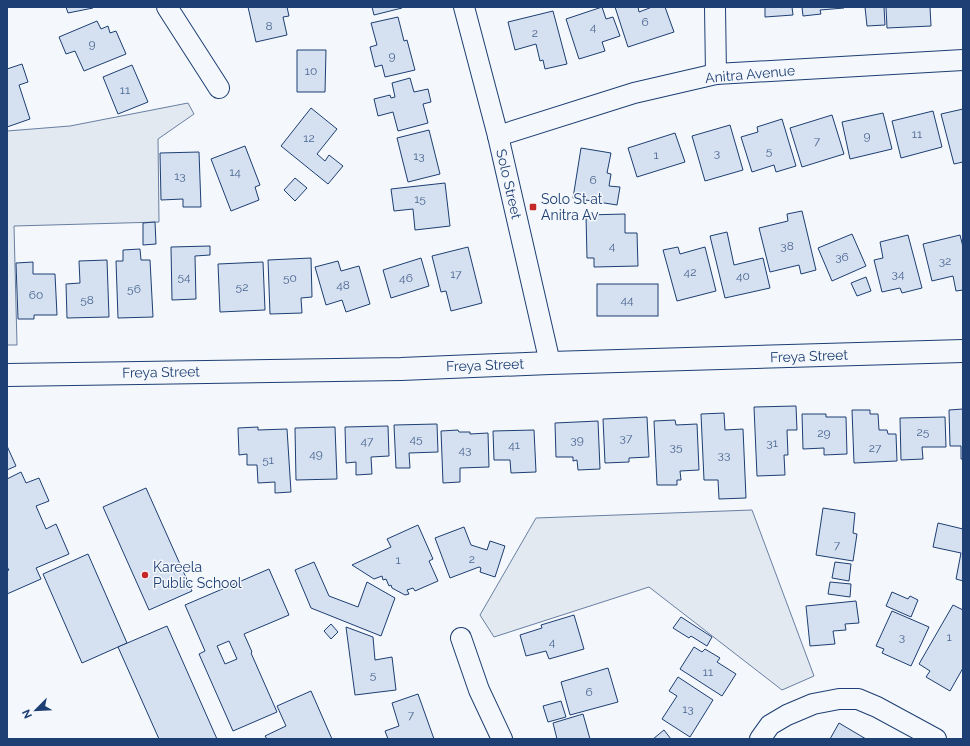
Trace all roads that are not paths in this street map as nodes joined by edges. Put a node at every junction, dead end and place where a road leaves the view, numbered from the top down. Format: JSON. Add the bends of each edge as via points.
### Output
{"nodes":[{"id":1,"x":167,"y":7,"type":"edge"},
{"id":2,"x":464,"y":7,"type":"edge"},
{"id":3,"x":715,"y":7,"type":"edge"},
{"id":4,"x":963,"y":60,"type":"edge"},
{"id":5,"x":716,"y":74,"type":"junction"},
{"id":6,"x":219,"y":88,"type":"dead end"},
{"id":7,"x":498,"y":136,"type":"junction"},
{"id":8,"x":963,"y":352,"type":"edge"},
{"id":9,"x":550,"y":363,"type":"junction"},
{"id":10,"x":7,"y":375,"type":"edge"},
{"id":11,"x":460,"y":638,"type":"dead end"},
{"id":12,"x":502,"y":739,"type":"edge"},
{"id":13,"x":760,"y":739,"type":"edge"},
{"id":14,"x":936,"y":739,"type":"edge"}],
"edges":[{"from":1,"to":6,"type":"street"},
{"from":2,"to":7,"type":"street","name":"Solo Street"},
{"from":3,"to":5,"type":"street"},
{"from":4,"to":5,"type":"street","name":"Anitra Avenue"},
{"from":5,"to":7,"type":"street","name":"Anitra Avenue","via":[[634,93]]},
{"from":7,"to":9,"type":"street","name":"Solo Street"},
{"from":8,"to":9,"type":"street","name":"Freya Street"},
{"from":9,"to":10,"type":"street","name":"Freya Street","via":[[401,369]]},
{"from":11,"to":12,"type":"street","via":[[479,690]]},
{"from":13,"to":14,"type":"street","via":[[770,725],[787,715],[813,704],[839,699],[858,699]]}]}
